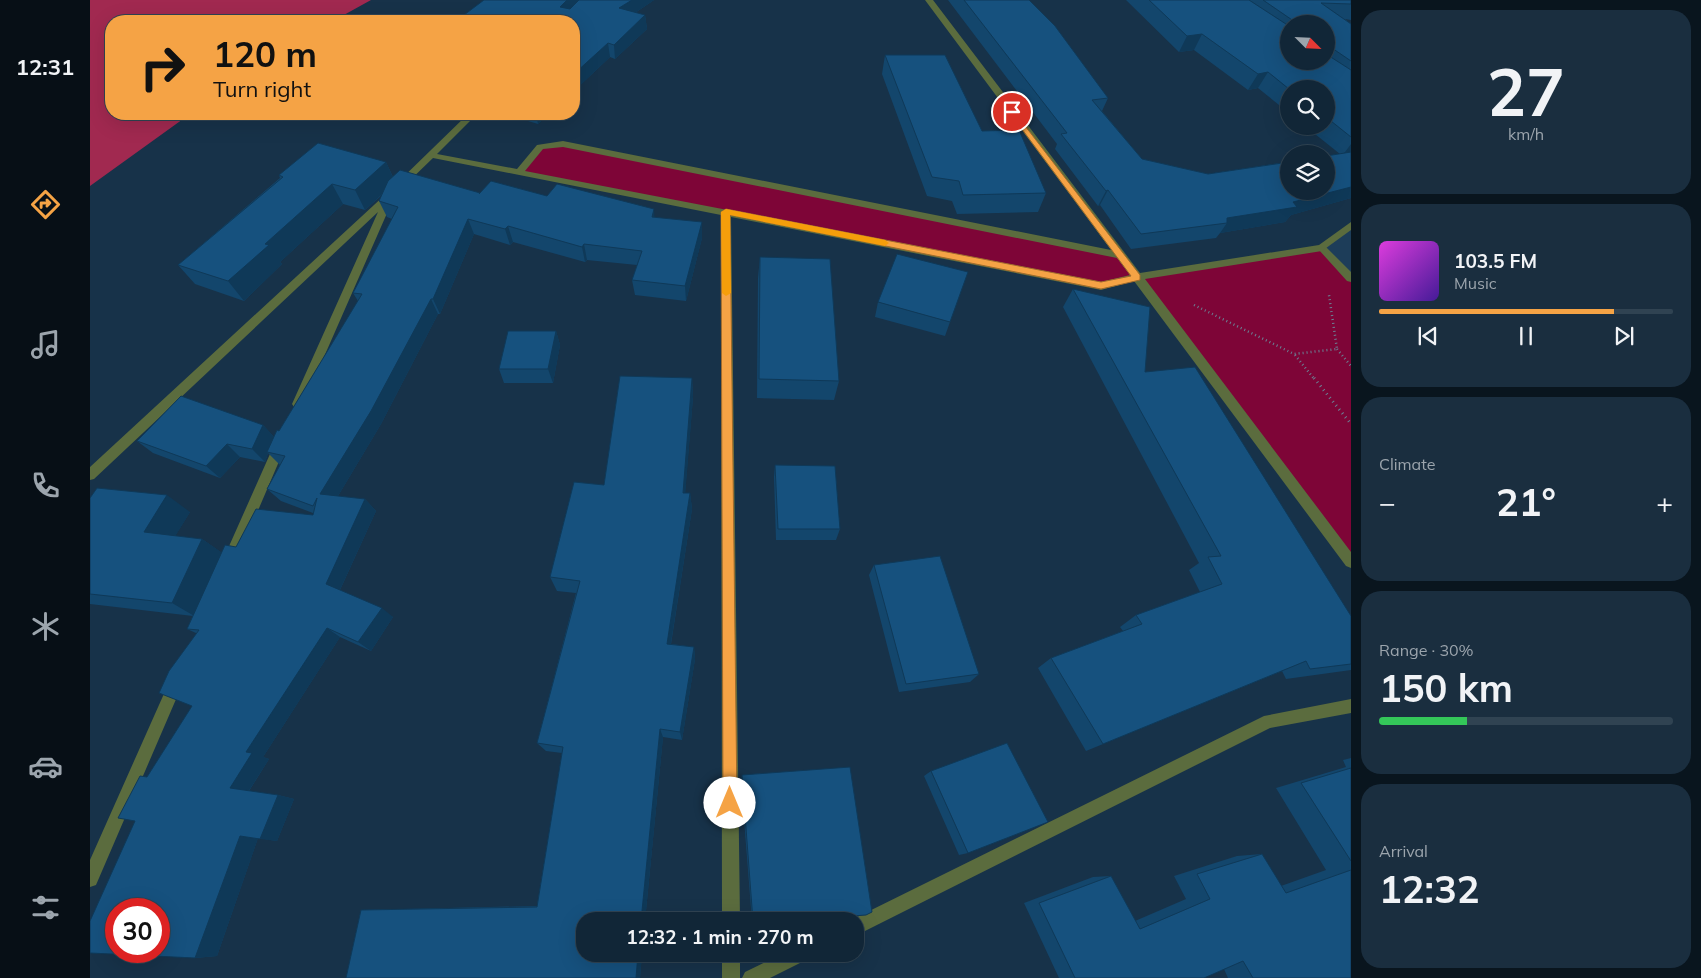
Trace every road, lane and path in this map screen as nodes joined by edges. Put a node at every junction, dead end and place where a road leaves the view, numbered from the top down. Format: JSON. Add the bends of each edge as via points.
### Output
{"nodes":[{"id":1,"x":929,"y":0,"type":"edge"},
{"id":2,"x":468,"y":120,"type":"edge"},
{"id":3,"x":431,"y":155,"type":"junction"},
{"id":4,"x":519,"y":172,"type":"junction"},
{"id":5,"x":390,"y":195,"type":"junction"},
{"id":6,"x":726,"y":212,"type":"junction"},
{"id":7,"x":1351,"y":225,"type":"edge"},
{"id":8,"x":1322,"y":248,"type":"junction"},
{"id":9,"x":1120,"y":255,"type":"junction"},
{"id":10,"x":1137,"y":277,"type":"junction"},
{"id":11,"x":1351,"y":278,"type":"edge"},
{"id":12,"x":1189,"y":303,"type":"dead end"},
{"id":13,"x":1337,"y":349,"type":"junction"},
{"id":14,"x":1294,"y":354,"type":"junction"},
{"id":15,"x":1351,"y":366,"type":"edge"},
{"id":16,"x":294,"y":414,"type":"edge"},
{"id":17,"x":1351,"y":424,"type":"edge"},
{"id":18,"x":286,"y":432,"type":"edge"},
{"id":19,"x":90,"y":475,"type":"edge"},
{"id":20,"x":1351,"y":562,"type":"edge"},
{"id":21,"x":222,"y":578,"type":"edge"},
{"id":22,"x":182,"y":669,"type":"edge"},
{"id":23,"x":1351,"y":706,"type":"edge"},
{"id":24,"x":90,"y":879,"type":"edge"},
{"id":25,"x":731,"y":912,"type":"edge"},
{"id":26,"x":864,"y":922,"type":"edge"},
{"id":27,"x":731,"y":962,"type":"edge"},
{"id":28,"x":784,"y":962,"type":"edge"},
{"id":29,"x":732,"y":978,"type":"edge"},
{"id":30,"x":751,"y":978,"type":"edge"}],
"edges":[{"from":1,"to":9,"type":"street"},
{"from":2,"to":3,"type":"street"},
{"from":3,"to":4,"type":"street"},
{"from":3,"to":5,"type":"street"},
{"from":4,"to":6,"type":"street"},
{"from":4,"to":9,"type":"street","via":[[540,147],[563,144]]},
{"from":5,"to":16,"type":"street"},
{"from":5,"to":19,"type":"street"},
{"from":6,"to":10,"type":"street","via":[[1101,286]]},
{"from":6,"to":25,"type":"street"},
{"from":7,"to":8,"type":"street"},
{"from":8,"to":10,"type":"street"},
{"from":8,"to":11,"type":"street"},
{"from":8,"to":13,"type":"path"},
{"from":9,"to":10,"type":"street"},
{"from":10,"to":20,"type":"street"},
{"from":12,"to":14,"type":"path"},
{"from":13,"to":14,"type":"path"},
{"from":13,"to":15,"type":"path"},
{"from":14,"to":17,"type":"path"},
{"from":18,"to":21,"type":"street"},
{"from":22,"to":24,"type":"street"},
{"from":23,"to":26,"type":"street","via":[[1270,721]]},
{"from":27,"to":29,"type":"street"},
{"from":28,"to":30,"type":"street"}]}
